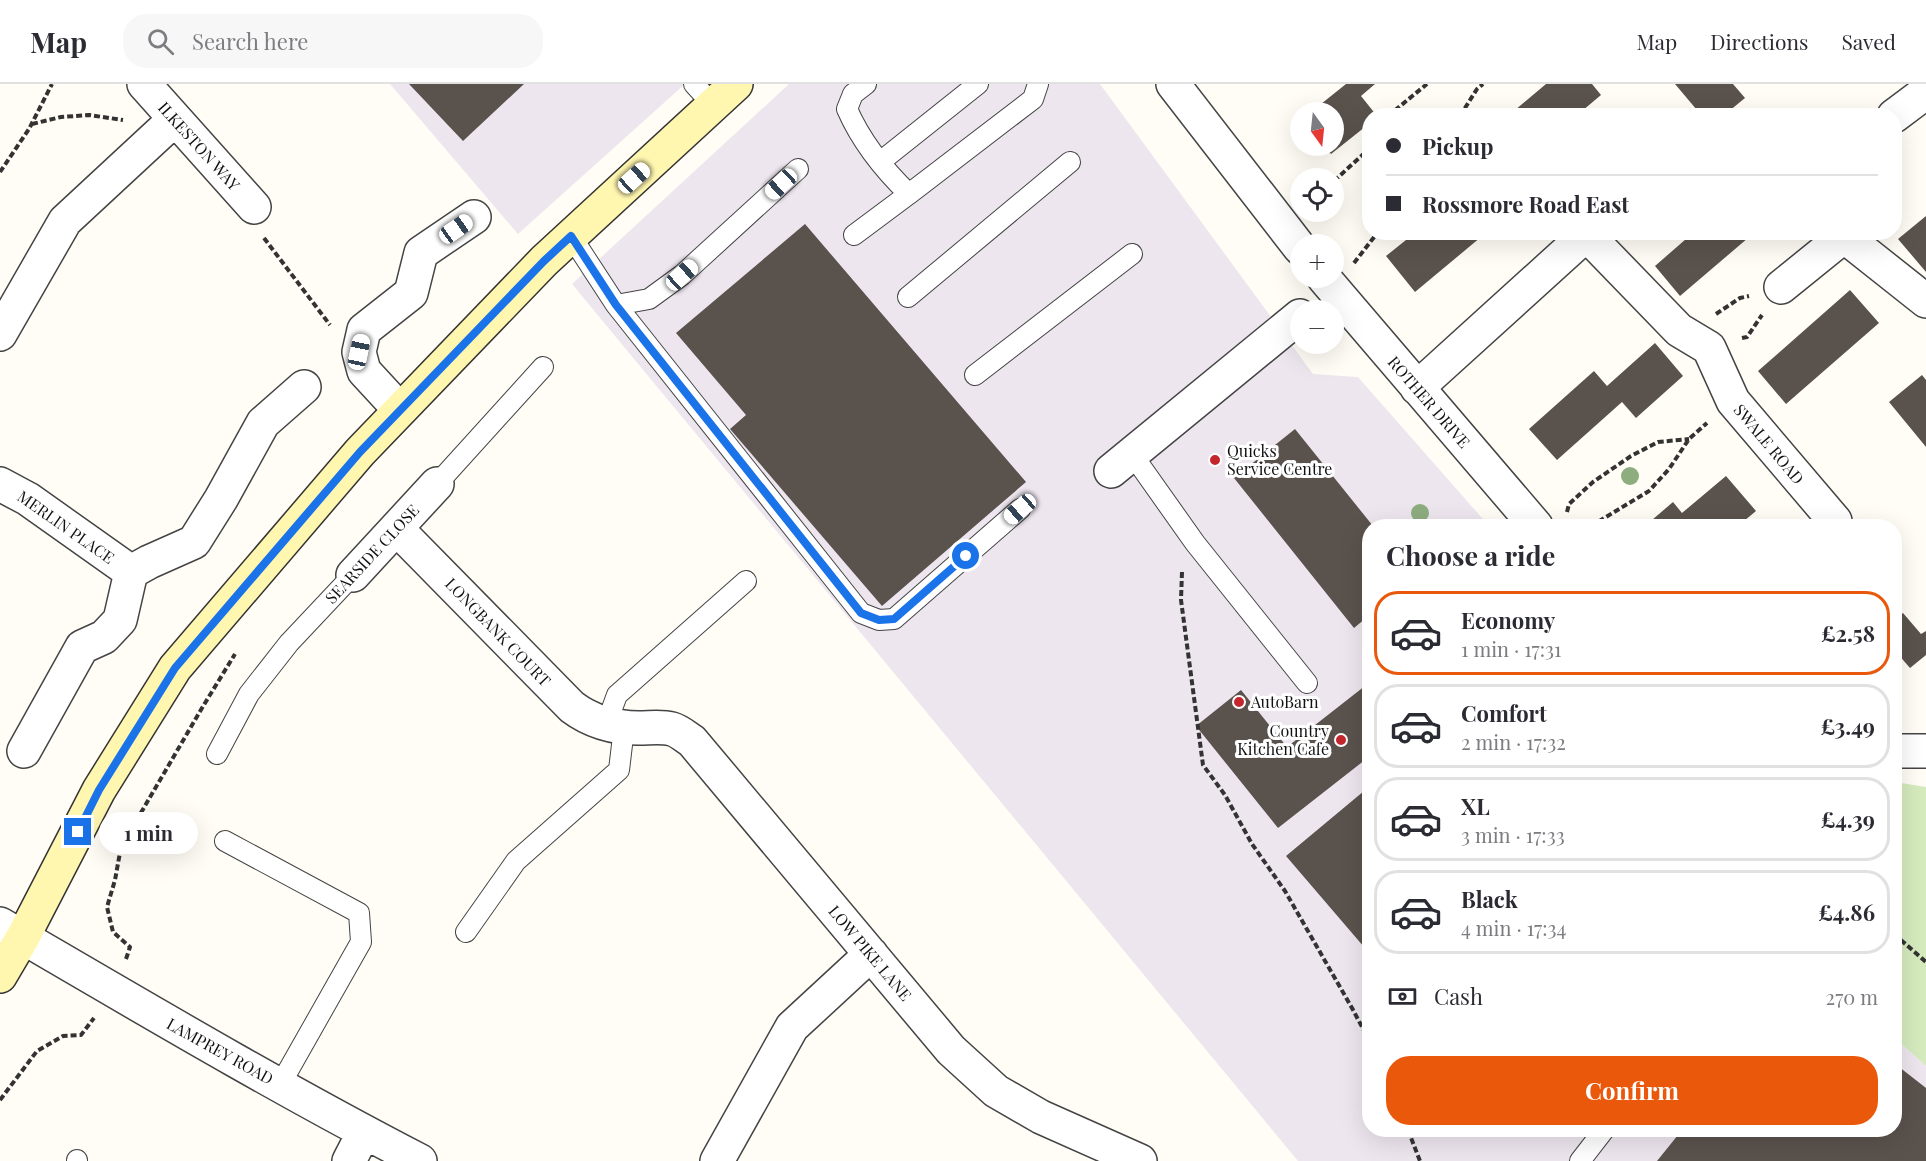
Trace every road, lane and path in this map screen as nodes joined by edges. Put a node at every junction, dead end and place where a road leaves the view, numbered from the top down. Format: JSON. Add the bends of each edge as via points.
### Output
{"nodes":[{"id":1,"x":52,"y":84,"type":"edge"},
{"id":2,"x":144,"y":84,"type":"edge"},
{"id":3,"x":736,"y":84,"type":"edge"},
{"id":4,"x":866,"y":84,"type":"edge"},
{"id":5,"x":978,"y":84,"type":"edge"},
{"id":6,"x":1038,"y":84,"type":"edge"},
{"id":7,"x":1173,"y":84,"type":"edge"},
{"id":8,"x":1427,"y":84,"type":"edge"},
{"id":9,"x":1483,"y":84,"type":"edge"},
{"id":10,"x":1926,"y":92,"type":"edge"},
{"id":11,"x":704,"y":95,"type":"edge"},
{"id":12,"x":1398,"y":108,"type":"edge"},
{"id":13,"x":1465,"y":108,"type":"edge"},
{"id":14,"x":1902,"y":110,"type":"edge"},
{"id":15,"x":175,"y":119,"type":"junction"},
{"id":16,"x":32,"y":124,"type":"junction"},
{"id":17,"x":1362,"y":155,"type":"edge"},
{"id":18,"x":880,"y":162,"type":"junction"},
{"id":19,"x":1070,"y":162,"type":"dead end"},
{"id":20,"x":798,"y":168,"type":"dead end"},
{"id":21,"x":0,"y":172,"type":"edge"},
{"id":22,"x":1344,"y":172,"type":"edge"},
{"id":23,"x":909,"y":194,"type":"junction"},
{"id":24,"x":254,"y":207,"type":"joint"},
{"id":25,"x":474,"y":217,"type":"dead end"},
{"id":26,"x":854,"y":235,"type":"dead end"},
{"id":27,"x":1290,"y":235,"type":"edge"},
{"id":28,"x":571,"y":236,"type":"junction"},
{"id":29,"x":1581,"y":240,"type":"edge"},
{"id":30,"x":1594,"y":240,"type":"edge"},
{"id":31,"x":1837,"y":240,"type":"edge"},
{"id":32,"x":1851,"y":240,"type":"edge"},
{"id":33,"x":1132,"y":254,"type":"dead end"},
{"id":34,"x":1781,"y":287,"type":"junction"},
{"id":35,"x":1325,"y":288,"type":"edge"},
{"id":36,"x":1331,"y":288,"type":"edge"},
{"id":37,"x":908,"y":297,"type":"dead end"},
{"id":38,"x":1316,"y":300,"type":"edge"},
{"id":39,"x":1926,"y":301,"type":"edge"},
{"id":40,"x":616,"y":305,"type":"junction"},
{"id":41,"x":1290,"y":324,"type":"edge"},
{"id":42,"x":0,"y":334,"type":"edge"},
{"id":43,"x":1705,"y":346,"type":"junction"},
{"id":44,"x":359,"y":352,"type":"junction"},
{"id":45,"x":543,"y":367,"type":"dead end"},
{"id":46,"x":975,"y":375,"type":"dead end"},
{"id":47,"x":304,"y":387,"type":"dead end"},
{"id":48,"x":1417,"y":388,"type":"junction"},
{"id":49,"x":1733,"y":401,"type":"junction"},
{"id":50,"x":400,"y":410,"type":"junction"},
{"id":51,"x":1689,"y":439,"type":"junction"},
{"id":52,"x":1121,"y":463,"type":"joint"},
{"id":53,"x":0,"y":484,"type":"edge"},
{"id":54,"x":437,"y":484,"type":"joint"},
{"id":55,"x":1020,"y":509,"type":"dead end"},
{"id":56,"x":1566,"y":515,"type":"dead end"},
{"id":57,"x":1530,"y":519,"type":"edge"},
{"id":58,"x":1603,"y":519,"type":"edge"},
{"id":59,"x":1833,"y":519,"type":"edge"},
{"id":60,"x":397,"y":529,"type":"junction"},
{"id":61,"x":1182,"y":569,"type":"dead end"},
{"id":62,"x":131,"y":572,"type":"junction"},
{"id":63,"x":353,"y":574,"type":"joint"},
{"id":64,"x":746,"y":581,"type":"dead end"},
{"id":65,"x":1307,"y":683,"type":"dead end"},
{"id":66,"x":615,"y":726,"type":"junction"},
{"id":67,"x":24,"y":751,"type":"dead end"},
{"id":68,"x":1902,"y":751,"type":"edge"},
{"id":69,"x":1926,"y":751,"type":"edge"},
{"id":70,"x":218,"y":754,"type":"dead end"},
{"id":71,"x":225,"y":841,"type":"dead end"},
{"id":72,"x":11,"y":930,"type":"edge"},
{"id":73,"x":466,"y":932,"type":"dead end"},
{"id":74,"x":1902,"y":941,"type":"edge"},
{"id":75,"x":871,"y":954,"type":"junction"},
{"id":76,"x":1926,"y":962,"type":"edge"},
{"id":77,"x":0,"y":976,"type":"edge"},
{"id":78,"x":1362,"y":1027,"type":"edge"},
{"id":79,"x":279,"y":1085,"type":"junction"},
{"id":80,"x":364,"y":1132,"type":"junction"},
{"id":81,"x":1411,"y":1137,"type":"edge"},
{"id":82,"x":1599,"y":1137,"type":"edge"},
{"id":83,"x":1084,"y":1149,"type":"edge"},
{"id":84,"x":349,"y":1161,"type":"edge"},
{"id":85,"x":420,"y":1161,"type":"edge"},
{"id":86,"x":717,"y":1161,"type":"edge"},
{"id":87,"x":1140,"y":1161,"type":"edge"},
{"id":88,"x":1420,"y":1161,"type":"edge"},
{"id":89,"x":1580,"y":1161,"type":"edge"}],
"edges":[{"from":1,"to":16,"type":"path"},
{"from":2,"to":15,"type":"street","name":"ILKESTON WAY"},
{"from":3,"to":11,"type":"main road"},
{"from":4,"to":18,"type":"lane","via":[[853,94],[847,109]]},
{"from":5,"to":18,"type":"lane"},
{"from":6,"to":23,"type":"lane","via":[[1033,99]]},
{"from":7,"to":27,"type":"street"},
{"from":8,"to":12,"type":"path"},
{"from":9,"to":13,"type":"path"},
{"from":10,"to":14,"type":"street"},
{"from":11,"to":28,"type":"main road"},
{"from":15,"to":16,"type":"path","via":[[140,122],[89,115]]},
{"from":15,"to":24,"type":"street","name":"ILKESTON WAY"},
{"from":15,"to":42,"type":"street","via":[[65,221]]},
{"from":16,"to":21,"type":"path"},
{"from":17,"to":22,"type":"path"},
{"from":18,"to":23,"type":"lane"},
{"from":19,"to":37,"type":"lane"},
{"from":20,"to":40,"type":"lane","via":[[682,275],[649,299]]},
{"from":23,"to":26,"type":"lane"},
{"from":24,"to":44,"type":"path","via":[[256,228],[328,324]]},
{"from":25,"to":44,"type":"street","via":[[421,253],[411,293],[364,330]]},
{"from":28,"to":40,"type":"lane"},
{"from":28,"to":50,"type":"main road"},
{"from":29,"to":48,"type":"street"},
{"from":30,"to":43,"type":"street","via":[[1679,330]]},
{"from":31,"to":34,"type":"street"},
{"from":32,"to":39,"type":"street"},
{"from":33,"to":46,"type":"lane"},
{"from":34,"to":43,"type":"path","via":[[1747,337]]},
{"from":34,"to":43,"type":"path","via":[[1740,298],[1715,314]]},
{"from":35,"to":38,"type":"street"},
{"from":36,"to":48,"type":"street","name":"ROTHER DRIVE"},
{"from":40,"to":55,"type":"lane","via":[[861,613],[879,620],[894,619]]},
{"from":41,"to":52,"type":"street"},
{"from":43,"to":49,"type":"street","name":"SWALE ROAD"},
{"from":44,"to":50,"type":"street","via":[[364,371]]},
{"from":45,"to":54,"type":"lane","name":"SEARSIDE CLOSE"},
{"from":47,"to":62,"type":"street","via":[[263,423],[194,542]]},
{"from":48,"to":57,"type":"street","name":"ROTHER DRIVE"},
{"from":49,"to":51,"type":"path"},
{"from":49,"to":59,"type":"street","name":"SWALE ROAD"},
{"from":50,"to":72,"type":"main road","via":[[175,668]]},
{"from":51,"to":56,"type":"path","via":[[1658,442],[1631,456],[1593,482],[1569,504]]},
{"from":51,"to":58,"type":"path","via":[[1670,469],[1649,491]]},
{"from":52,"to":65,"type":"lane","via":[[1195,543]]},
{"from":53,"to":62,"type":"street","name":"MERLIN PLACE","via":[[28,499]]},
{"from":54,"to":60,"type":"street","name":"SEARSIDE CLOSE"},
{"from":60,"to":63,"type":"street","name":"SEARSIDE CLOSE"},
{"from":60,"to":66,"type":"street","name":"LONGBANK COURT","via":[[572,707],[587,718]]},
{"from":61,"to":78,"type":"path","via":[[1181,600],[1203,765],[1285,891]]},
{"from":62,"to":67,"type":"street","via":[[120,620],[104,637],[82,647]]},
{"from":63,"to":70,"type":"lane","name":"SEARSIDE CLOSE","via":[[289,643],[249,694]]},
{"from":64,"to":66,"type":"lane","via":[[617,695]]},
{"from":66,"to":73,"type":"lane","via":[[619,770],[516,861]]},
{"from":66,"to":75,"type":"street","name":"LOW PIKE LANE","via":[[674,729],[692,741]]},
{"from":68,"to":69,"type":"street"},
{"from":71,"to":79,"type":"lane","via":[[359,913],[361,942]]},
{"from":72,"to":77,"type":"main road"},
{"from":72,"to":79,"type":"street","name":"LAMPREY ROAD"},
{"from":74,"to":76,"type":"path"},
{"from":75,"to":83,"type":"street","name":"LOW PIKE LANE","via":[[951,1050],[996,1091],[1041,1117]]},
{"from":75,"to":86,"type":"street","via":[[792,1027]]},
{"from":79,"to":80,"type":"street","name":"LAMPREY ROAD"},
{"from":80,"to":84,"type":"street"},
{"from":80,"to":85,"type":"street","name":"LAMPREY ROAD"},
{"from":81,"to":88,"type":"path"},
{"from":82,"to":89,"type":"lane"},
{"from":83,"to":87,"type":"street","name":"LOW PIKE LANE"}]}
